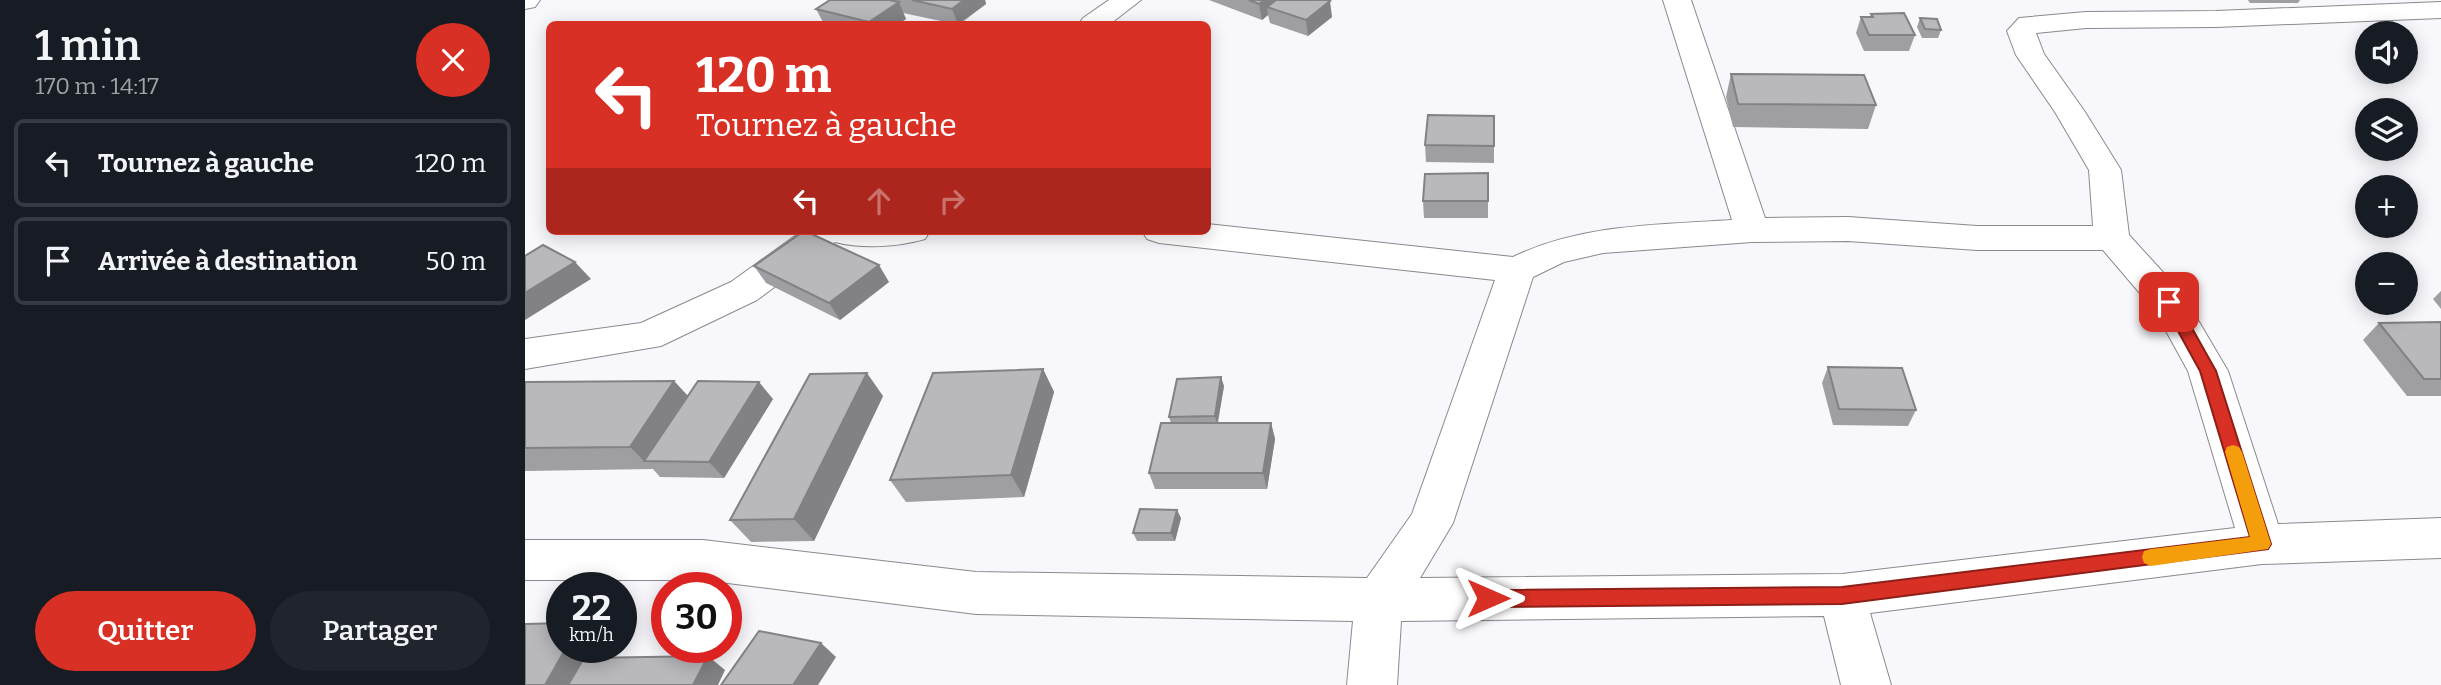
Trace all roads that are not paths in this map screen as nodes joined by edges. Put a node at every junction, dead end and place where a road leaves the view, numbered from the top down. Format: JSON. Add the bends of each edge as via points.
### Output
{"nodes":[{"id":1,"x":1127,"y":0,"type":"edge"},
{"id":2,"x":1677,"y":0,"type":"edge"},
{"id":3,"x":2441,"y":10,"type":"edge"},
{"id":4,"x":1098,"y":21,"type":"edge"},
{"id":5,"x":1752,"y":230,"type":"junction"},
{"id":6,"x":821,"y":235,"type":"edge"},
{"id":7,"x":1196,"y":235,"type":"edge"},
{"id":8,"x":2112,"y":238,"type":"junction"},
{"id":9,"x":1517,"y":270,"type":"junction"},
{"id":10,"x":525,"y":354,"type":"edge"},
{"id":11,"x":2441,"y":538,"type":"edge"},
{"id":12,"x":2262,"y":544,"type":"junction"},
{"id":13,"x":525,"y":560,"type":"edge"},
{"id":14,"x":1842,"y":595,"type":"junction"},
{"id":15,"x":1379,"y":600,"type":"junction"},
{"id":16,"x":1372,"y":685,"type":"edge"},
{"id":17,"x":1866,"y":685,"type":"edge"}],
"edges":[{"from":1,"to":4,"type":"street"},
{"from":2,"to":5,"type":"street"},
{"from":3,"to":8,"type":"street","via":[[2029,24],[2021,31],[2030,55],[2105,170]]},
{"from":5,"to":8,"type":"street"},
{"from":5,"to":9,"type":"street","via":[[1603,242],[1554,252]]},
{"from":6,"to":10,"type":"street","via":[[744,291],[647,336]]},
{"from":7,"to":9,"type":"street"},
{"from":8,"to":12,"type":"street","via":[[2169,302],[2208,371]]},
{"from":9,"to":15,"type":"street","via":[[1431,523]]},
{"from":11,"to":12,"type":"street"},
{"from":12,"to":14,"type":"street"},
{"from":13,"to":15,"type":"street","via":[[703,560],[976,593]]},
{"from":14,"to":15,"type":"street"},
{"from":14,"to":17,"type":"street"},
{"from":15,"to":16,"type":"street"}]}
